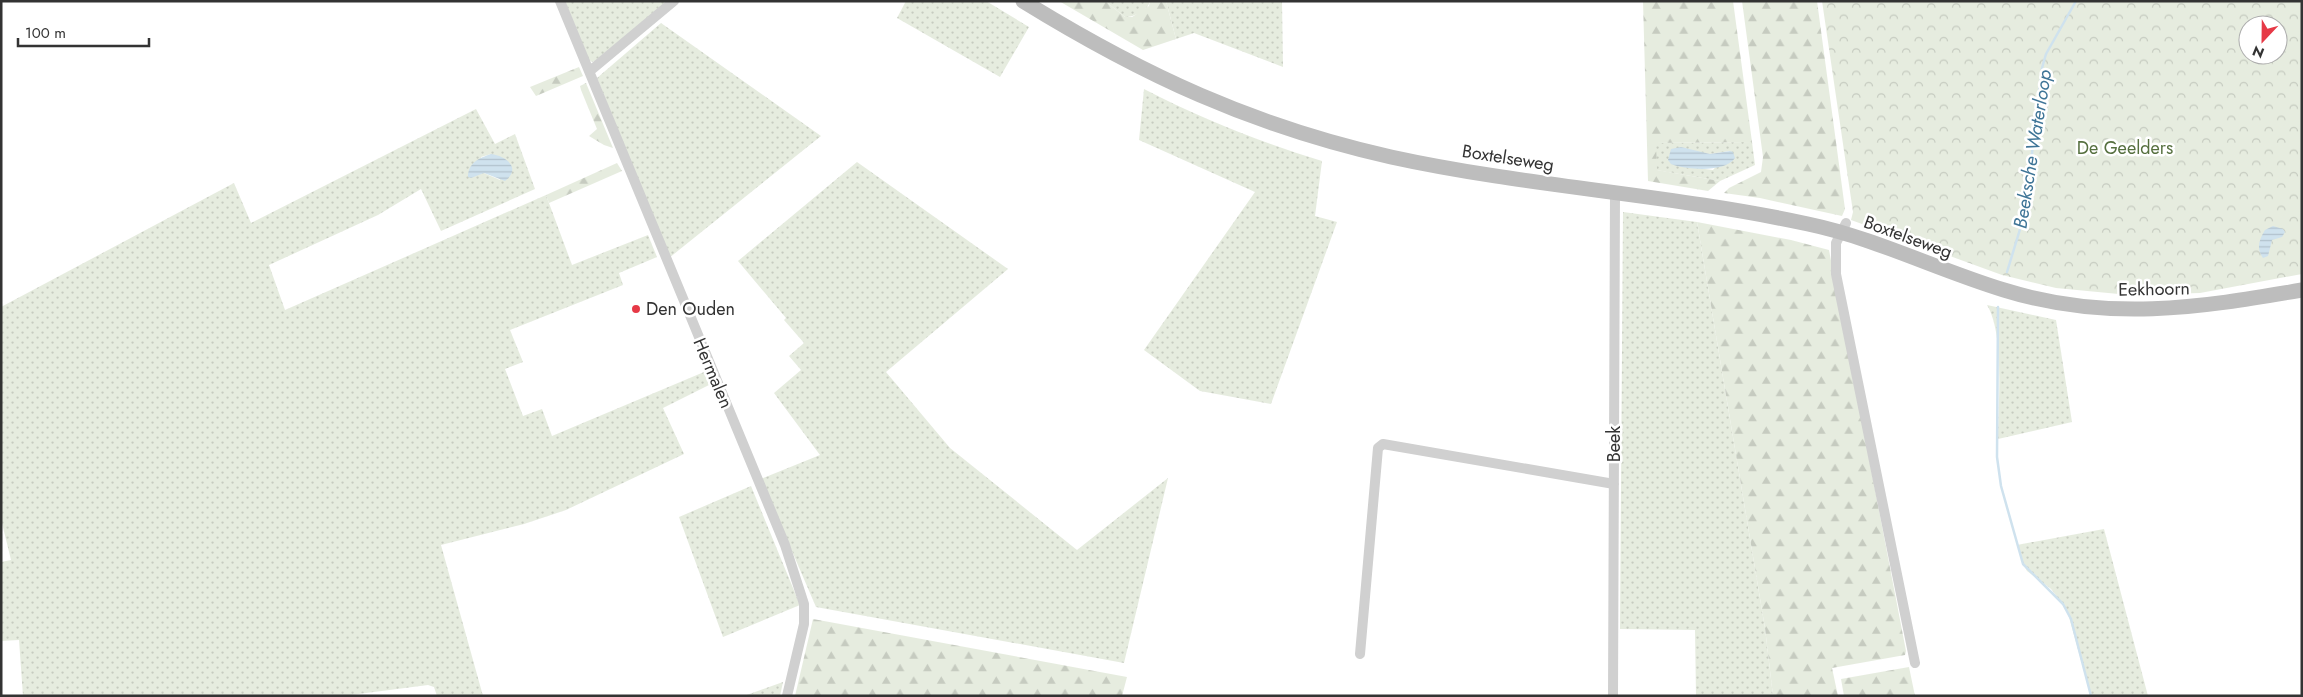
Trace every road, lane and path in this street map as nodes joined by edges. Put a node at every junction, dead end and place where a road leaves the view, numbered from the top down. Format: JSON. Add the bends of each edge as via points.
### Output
{"nodes":[{"id":1,"x":560,"y":1,"type":"edge"},
{"id":2,"x":674,"y":1,"type":"edge"},
{"id":3,"x":1024,"y":1,"type":"edge"},
{"id":4,"x":590,"y":71,"type":"junction"},
{"id":5,"x":1615,"y":193,"type":"junction"},
{"id":6,"x":1843,"y":227,"type":"junction"},
{"id":7,"x":2302,"y":290,"type":"edge"},
{"id":8,"x":2008,"y":292,"type":"joint"},
{"id":9,"x":1614,"y":484,"type":"junction"},
{"id":10,"x":1360,"y":654,"type":"dead end"},
{"id":11,"x":1915,"y":663,"type":"dead end"},
{"id":12,"x":787,"y":696,"type":"edge"},
{"id":13,"x":1614,"y":696,"type":"edge"}],
"edges":[{"from":1,"to":4,"type":"street","name":"Hermalen"},
{"from":2,"to":4,"type":"street"},
{"from":3,"to":5,"type":"main road","name":"Boxtelseweg","via":[[1124,61],[1215,103],[1268,123],[1407,160]]},
{"from":4,"to":12,"type":"street","name":"Hermalen","via":[[785,546],[804,604],[804,624]]},
{"from":5,"to":6,"type":"main road","name":"Boxtelseweg"},
{"from":5,"to":9,"type":"street","name":"Beek"},
{"from":6,"to":8,"type":"main road","name":"Boxtelseweg"},
{"from":6,"to":11,"type":"street","via":[[1836,243],[1836,274]]},
{"from":7,"to":8,"type":"main road","name":"Eekhoorn","via":[[2222,304],[2131,310],[2074,305]]},
{"from":9,"to":10,"type":"street","via":[[1383,444],[1378,448]]},
{"from":9,"to":13,"type":"street","name":"Beek"}]}
